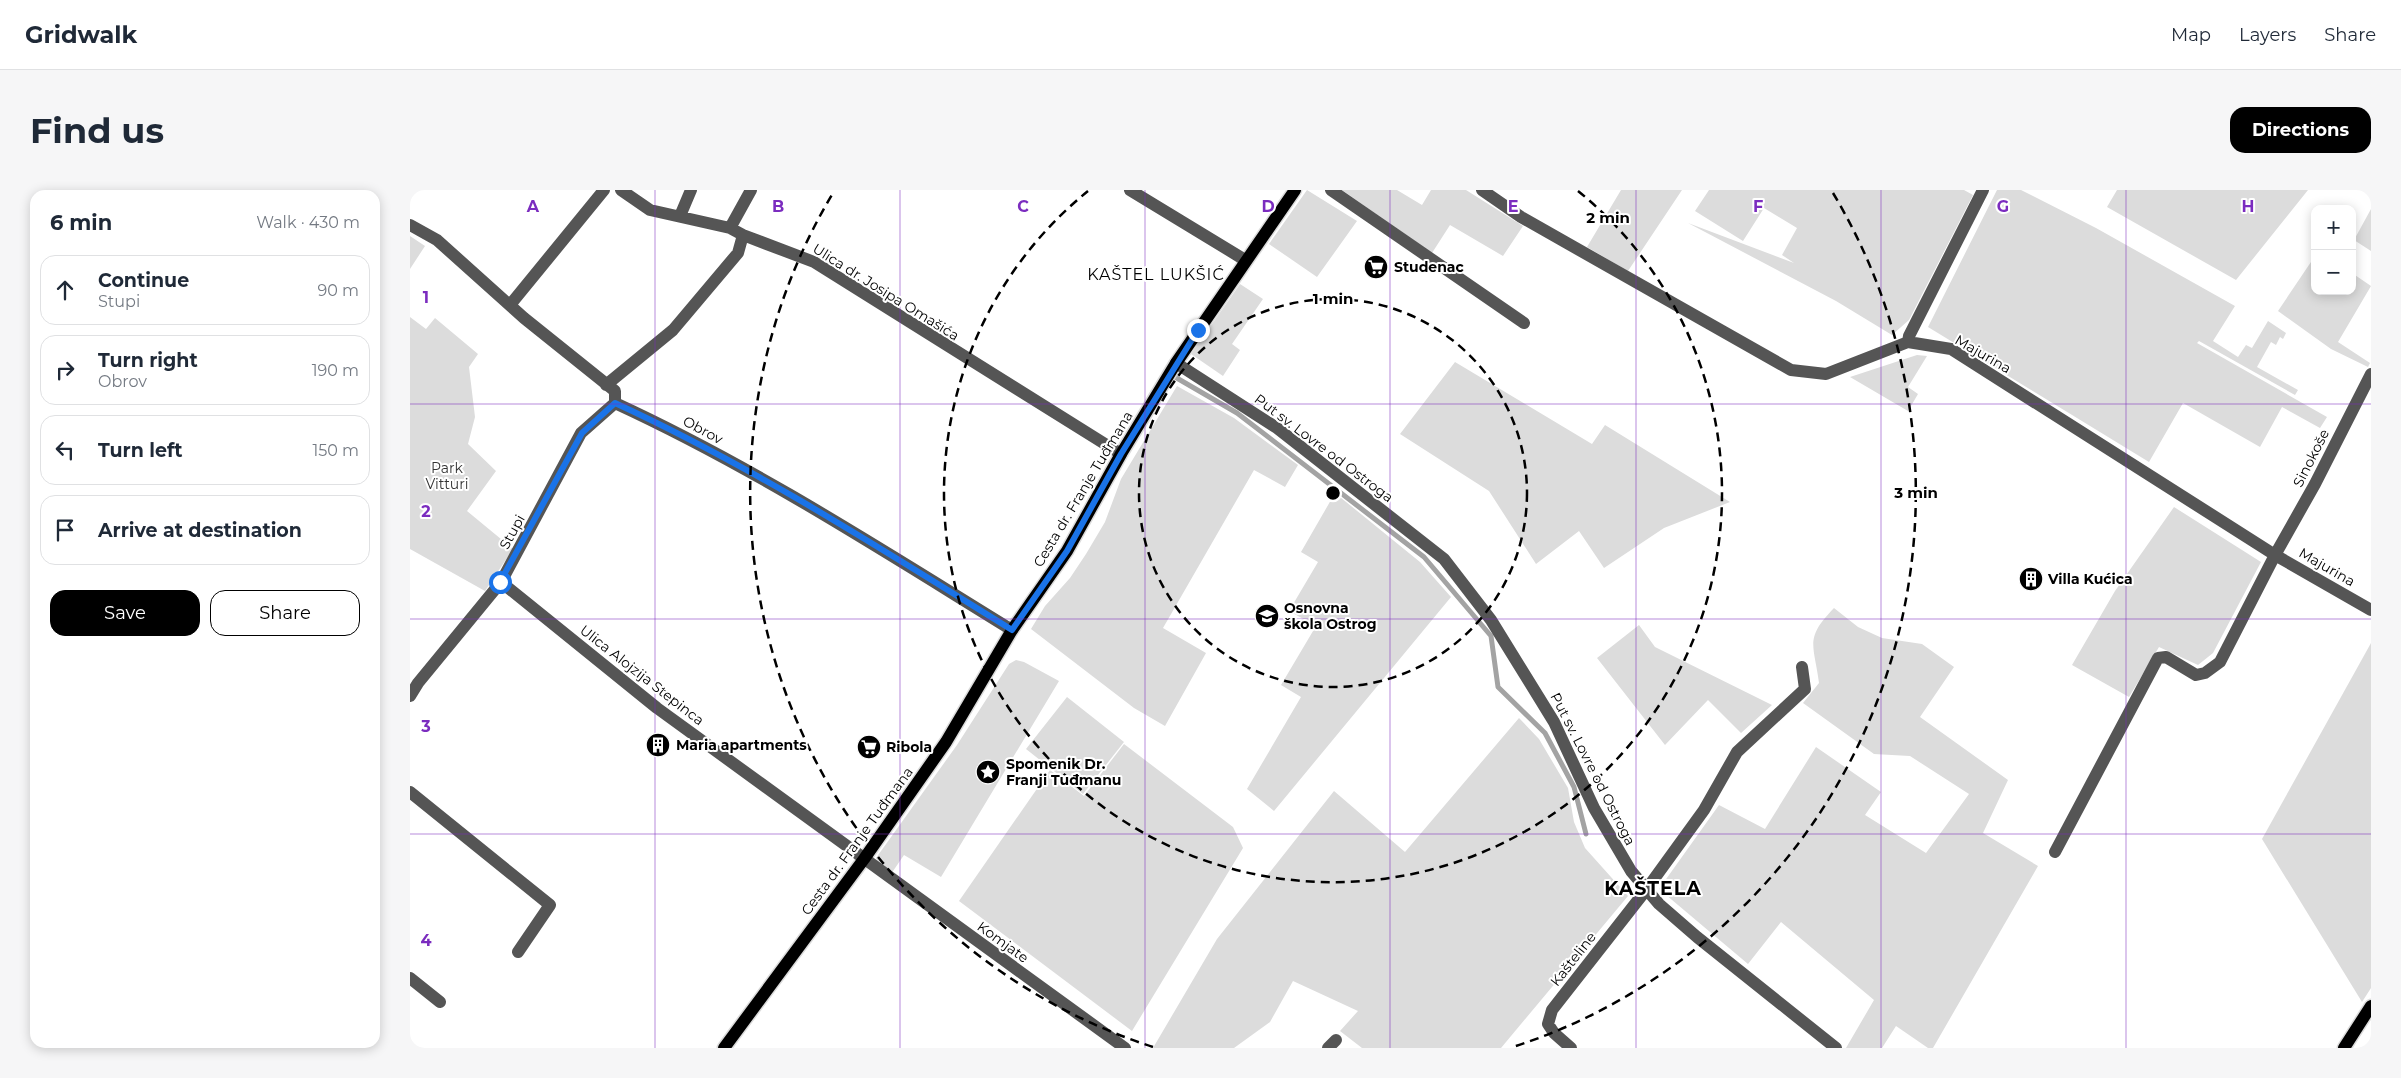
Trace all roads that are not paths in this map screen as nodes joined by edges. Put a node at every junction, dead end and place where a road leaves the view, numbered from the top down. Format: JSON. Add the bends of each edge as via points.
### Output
{"nodes":[{"id":1,"x":604,"y":190,"type":"edge"},
{"id":2,"x":621,"y":190,"type":"edge"},
{"id":3,"x":691,"y":190,"type":"edge"},
{"id":4,"x":750,"y":190,"type":"edge"},
{"id":5,"x":1130,"y":190,"type":"edge"},
{"id":6,"x":1295,"y":190,"type":"edge"},
{"id":7,"x":1331,"y":190,"type":"edge"},
{"id":8,"x":1482,"y":190,"type":"edge"},
{"id":9,"x":1983,"y":190,"type":"edge"},
{"id":10,"x":680,"y":216,"type":"junction"},
{"id":11,"x":410,"y":225,"type":"edge"},
{"id":12,"x":730,"y":228,"type":"junction"},
{"id":13,"x":743,"y":235,"type":"junction"},
{"id":14,"x":1245,"y":260,"type":"junction"},
{"id":15,"x":510,"y":305,"type":"junction"},
{"id":16,"x":1524,"y":323,"type":"dead end"},
{"id":17,"x":1908,"y":342,"type":"junction"},
{"id":18,"x":1176,"y":363,"type":"junction"},
{"id":19,"x":2371,"y":374,"type":"edge"},
{"id":20,"x":606,"y":385,"type":"junction"},
{"id":21,"x":615,"y":403,"type":"junction"},
{"id":22,"x":1121,"y":454,"type":"junction"},
{"id":23,"x":2275,"y":555,"type":"junction"},
{"id":24,"x":500,"y":582,"type":"junction"},
{"id":25,"x":2371,"y":610,"type":"edge"},
{"id":26,"x":1012,"y":630,"type":"junction"},
{"id":27,"x":1802,"y":668,"type":"dead end"},
{"id":28,"x":410,"y":696,"type":"edge"},
{"id":29,"x":410,"y":792,"type":"edge"},
{"id":30,"x":2055,"y":852,"type":"dead end"},
{"id":31,"x":871,"y":862,"type":"junction"},
{"id":32,"x":1646,"y":890,"type":"junction"},
{"id":33,"x":518,"y":952,"type":"dead end"},
{"id":34,"x":410,"y":978,"type":"edge"},
{"id":35,"x":440,"y":1002,"type":"dead end"},
{"id":36,"x":2371,"y":1006,"type":"edge"},
{"id":37,"x":724,"y":1048,"type":"edge"},
{"id":38,"x":1125,"y":1048,"type":"edge"},
{"id":39,"x":1571,"y":1048,"type":"edge"},
{"id":40,"x":1836,"y":1048,"type":"edge"},
{"id":41,"x":2344,"y":1048,"type":"edge"}],
"edges":[{"from":1,"to":15,"type":"street"},
{"from":2,"to":10,"type":"street","name":"Ulica dr. Josipa Omašića","via":[[650,210]]},
{"from":3,"to":10,"type":"street"},
{"from":4,"to":12,"type":"street"},
{"from":5,"to":14,"type":"street"},
{"from":6,"to":14,"type":"main road","name":"Cesta dr. Franje Tuđmana"},
{"from":7,"to":16,"type":"street"},
{"from":8,"to":17,"type":"street","via":[[1531,223],[1791,370],[1826,374]]},
{"from":9,"to":17,"type":"street"},
{"from":10,"to":12,"type":"street","name":"Ulica dr. Josipa Omašića"},
{"from":11,"to":15,"type":"street","via":[[437,240]]},
{"from":12,"to":13,"type":"street","name":"Ulica dr. Josipa Omašića"},
{"from":13,"to":20,"type":"street","via":[[738,253],[673,330]]},
{"from":13,"to":22,"type":"street","name":"Ulica dr. Josipa Omašića","via":[[814,262]]},
{"from":14,"to":18,"type":"main road","name":"Cesta dr. Franje Tuđmana"},
{"from":15,"to":20,"type":"street"},
{"from":17,"to":23,"type":"street","name":"Majurina","via":[[1951,349]]},
{"from":18,"to":22,"type":"main road","name":"Cesta dr. Franje Tuđmana"},
{"from":18,"to":32,"type":"street","name":"Put sv. Lovre od Ostroga","via":[[1277,428],[1444,559],[1491,620],[1554,722],[1594,808],[1622,857]]},
{"from":19,"to":23,"type":"street","name":"Sinokoše","via":[[2316,484]]},
{"from":20,"to":21,"type":"street","via":[[615,391]]},
{"from":21,"to":24,"type":"street","name":"Stupi","via":[[582,433]]},
{"from":21,"to":26,"type":"street","name":"Obrov","via":[[776,486]]},
{"from":22,"to":26,"type":"main road","name":"Cesta dr. Franje Tuđmana","via":[[1067,551]]},
{"from":23,"to":25,"type":"street","name":"Majurina"},
{"from":23,"to":30,"type":"street","name":"Sinokoše","via":[[2220,662],[2205,673],[2196,675],[2166,657],[2158,658]]},
{"from":24,"to":28,"type":"street","name":"Stupi"},
{"from":24,"to":31,"type":"street","name":"Ulica Alojzija Stepinca","via":[[657,708]]},
{"from":26,"to":31,"type":"main road","name":"Cesta dr. Franje Tuđmana","via":[[950,746]]},
{"from":27,"to":32,"type":"street","via":[[1805,689],[1737,752],[1704,810]]},
{"from":29,"to":33,"type":"street","via":[[550,905]]},
{"from":31,"to":37,"type":"main road","name":"Cesta dr. Franje Tuđmana"},
{"from":31,"to":38,"type":"street","name":"Komjate"},
{"from":32,"to":39,"type":"street","name":"Kašteline","via":[[1552,1010],[1548,1024]]},
{"from":32,"to":40,"type":"street","name":"Put sv. Lovre od Ostroga","via":[[1697,937]]},
{"from":34,"to":35,"type":"street"},
{"from":36,"to":41,"type":"main road"}]}
